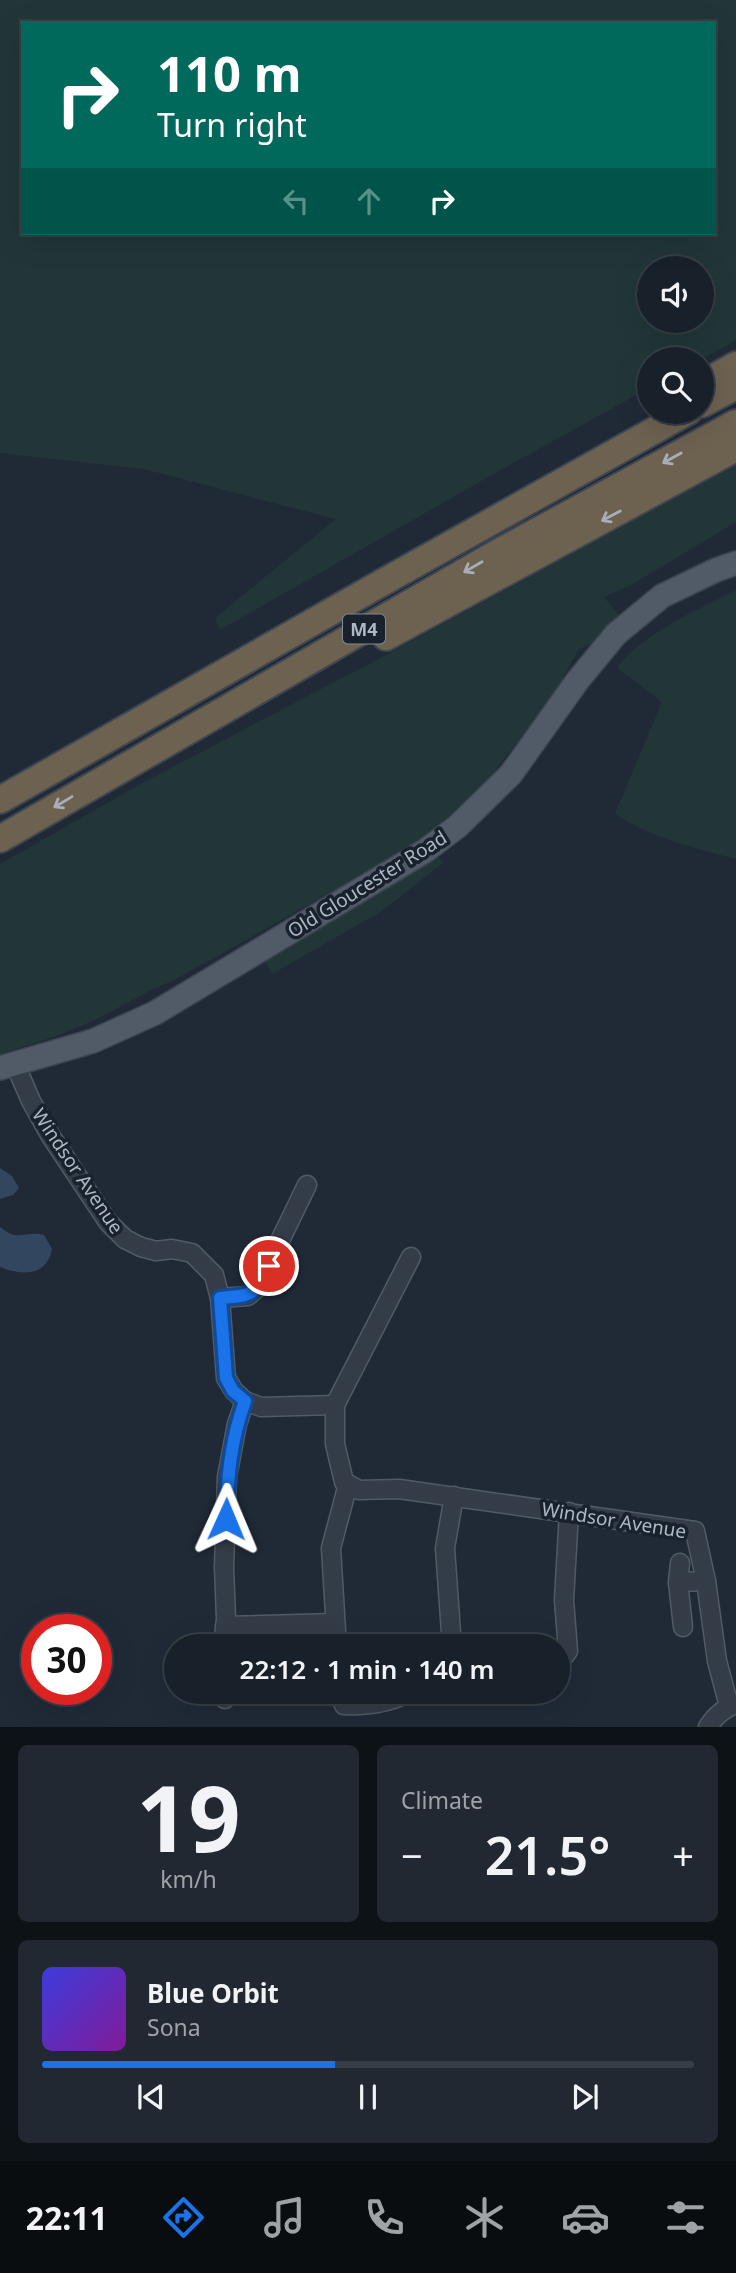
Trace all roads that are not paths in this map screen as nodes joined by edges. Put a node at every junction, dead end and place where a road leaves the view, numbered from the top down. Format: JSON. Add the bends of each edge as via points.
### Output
{"nodes":[{"id":1,"x":736,"y":365,"type":"edge"},
{"id":2,"x":714,"y":377,"type":"edge"},
{"id":3,"x":736,"y":386,"type":"edge"},
{"id":4,"x":714,"y":398,"type":"edge"},
{"id":5,"x":637,"y":419,"type":"edge"},
{"id":6,"x":666,"y":424,"type":"edge"},
{"id":7,"x":735,"y":430,"type":"edge"},
{"id":8,"x":736,"y":563,"type":"edge"},
{"id":9,"x":0,"y":797,"type":"edge"},
{"id":10,"x":0,"y":839,"type":"edge"},
{"id":11,"x":8,"y":1066,"type":"edge"},
{"id":12,"x":307,"y":1185,"type":"dead end"},
{"id":13,"x":411,"y":1258,"type":"dead end"},
{"id":14,"x":220,"y":1298,"type":"junction"},
{"id":15,"x":245,"y":1401,"type":"junction"},
{"id":16,"x":335,"y":1405,"type":"junction"},
{"id":17,"x":348,"y":1484,"type":"junction"},
{"id":18,"x":454,"y":1496,"type":"junction"},
{"id":19,"x":569,"y":1512,"type":"junction"},
{"id":20,"x":680,"y":1563,"type":"dead end"},
{"id":21,"x":706,"y":1581,"type":"junction"},
{"id":22,"x":678,"y":1582,"type":"junction"},
{"id":23,"x":335,"y":1623,"type":"junction"},
{"id":24,"x":225,"y":1626,"type":"junction"},
{"id":25,"x":683,"y":1627,"type":"dead end"},
{"id":26,"x":224,"y":1634,"type":"edge"},
{"id":27,"x":336,"y":1634,"type":"edge"},
{"id":28,"x":451,"y":1634,"type":"edge"},
{"id":29,"x":563,"y":1634,"type":"edge"},
{"id":30,"x":344,"y":1704,"type":"edge"},
{"id":31,"x":379,"y":1704,"type":"edge"},
{"id":32,"x":733,"y":1705,"type":"edge"},
{"id":33,"x":708,"y":1727,"type":"edge"}],
"edges":[{"from":1,"to":2,"type":"highway"},
{"from":3,"to":4,"type":"highway"},
{"from":5,"to":9,"type":"highway","number":"M4","via":[[55,752]]},
{"from":6,"to":9,"type":"highway","number":"M4"},
{"from":7,"to":10,"type":"highway","number":"M4","one_way":true,"via":[[486,560]]},
{"from":8,"to":11,"type":"main road","name":"Old Gloucester Road","via":[[662,596],[616,634],[511,774],[425,852],[155,1013],[93,1041]]},
{"from":11,"to":14,"type":"street","name":"Windsor Avenue","via":[[108,1222],[141,1247],[192,1254],[214,1275]]},
{"from":12,"to":14,"type":"street","via":[[257,1288],[248,1296]]},
{"from":13,"to":16,"type":"street"},
{"from":14,"to":15,"type":"street","via":[[226,1378]]},
{"from":15,"to":16,"type":"street","via":[[261,1407]]},
{"from":15,"to":24,"type":"street","via":[[227,1477]]},
{"from":16,"to":17,"type":"street","via":[[335,1444]]},
{"from":17,"to":18,"type":"street","name":"Windsor Avenue","via":[[359,1490],[399,1489]]},
{"from":17,"to":23,"type":"street","via":[[331,1548]]},
{"from":18,"to":19,"type":"street","name":"Windsor Avenue"},
{"from":18,"to":28,"type":"street","via":[[445,1548]]},
{"from":19,"to":21,"type":"street","name":"Windsor Avenue","via":[[695,1531]]},
{"from":19,"to":29,"type":"street"},
{"from":20,"to":22,"type":"street"},
{"from":21,"to":22,"type":"street"},
{"from":21,"to":32,"type":"street","name":"Windsor Avenue","via":[[717,1661]]},
{"from":22,"to":25,"type":"street"},
{"from":23,"to":24,"type":"street"},
{"from":23,"to":27,"type":"street"},
{"from":24,"to":26,"type":"street"},
{"from":30,"to":31,"type":"street"},
{"from":32,"to":33,"type":"street"}]}
